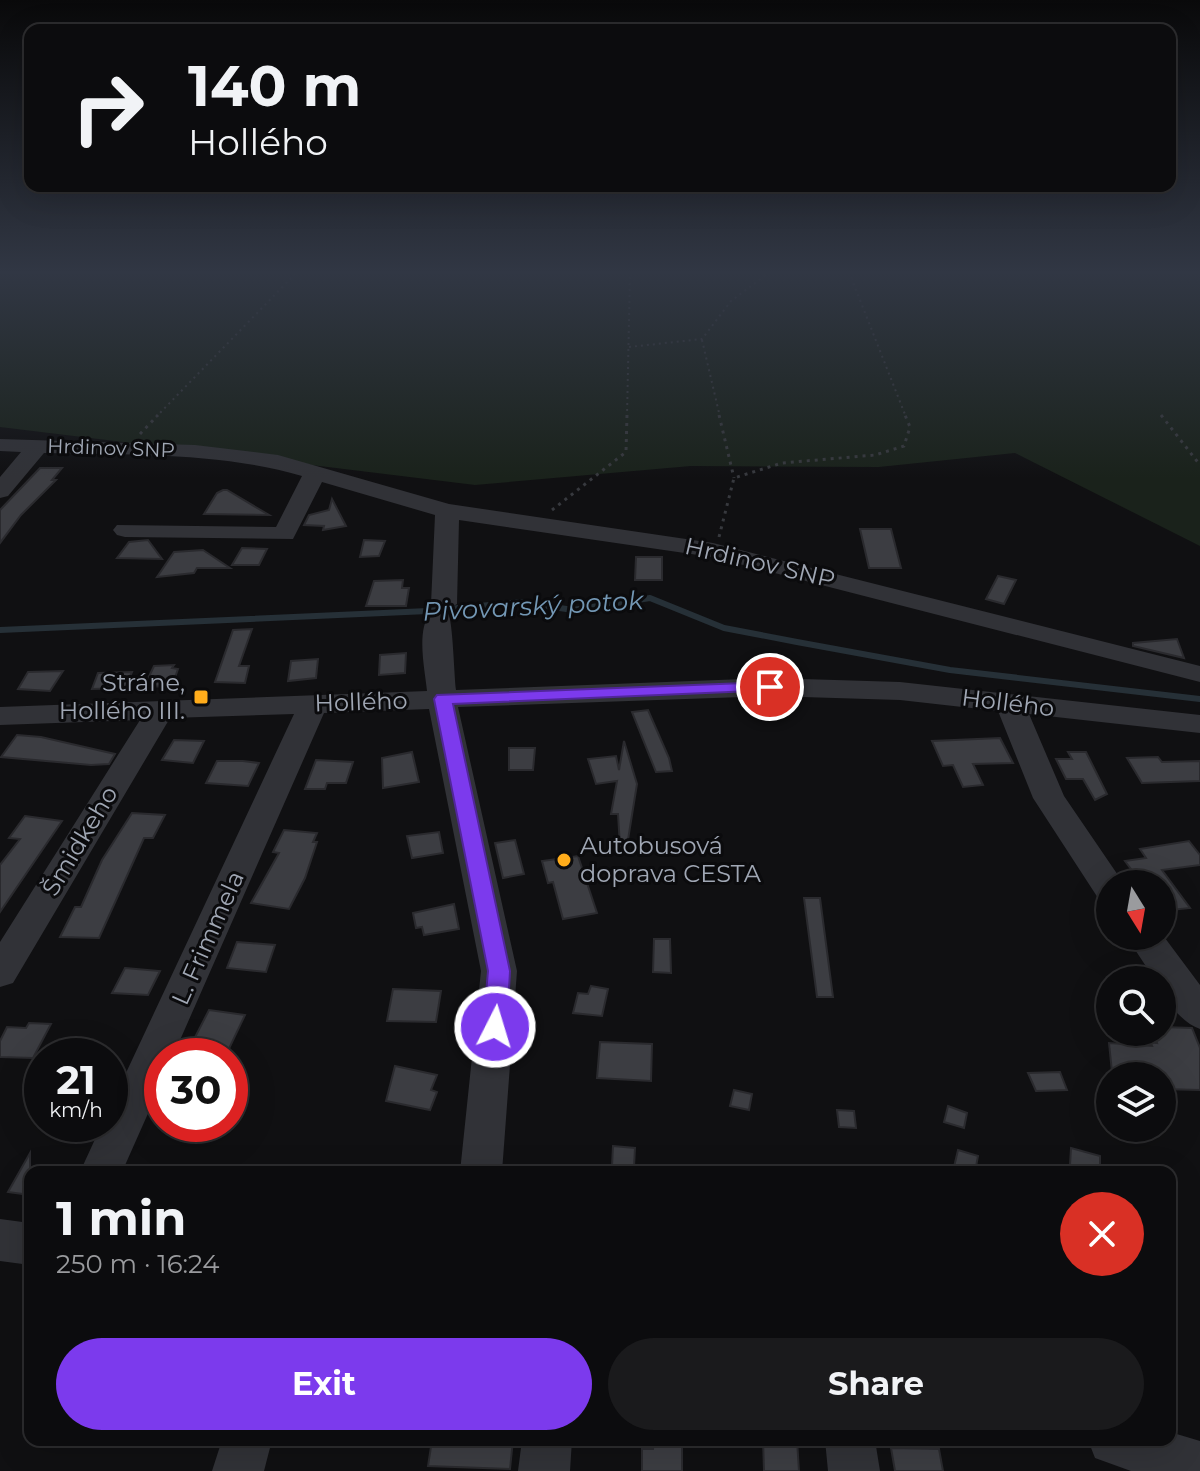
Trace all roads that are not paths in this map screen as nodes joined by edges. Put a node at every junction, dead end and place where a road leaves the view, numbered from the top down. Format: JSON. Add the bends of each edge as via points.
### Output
{"nodes":[{"id":1,"x":0,"y":445,"type":"edge"},
{"id":2,"x":38,"y":446,"type":"junction"},
{"id":3,"x":315,"y":473,"type":"junction"},
{"id":4,"x":0,"y":491,"type":"edge"},
{"id":5,"x":447,"y":511,"type":"junction"},
{"id":6,"x":125,"y":530,"type":"dead end"},
{"id":7,"x":1200,"y":674,"type":"edge"},
{"id":8,"x":443,"y":699,"type":"junction"},
{"id":9,"x":1009,"y":702,"type":"junction"},
{"id":10,"x":314,"y":703,"type":"junction"},
{"id":11,"x":161,"y":709,"type":"junction"},
{"id":12,"x":0,"y":716,"type":"edge"},
{"id":13,"x":1200,"y":724,"type":"edge"},
{"id":14,"x":1097,"y":870,"type":"edge"},
{"id":15,"x":1154,"y":950,"type":"edge"},
{"id":16,"x":0,"y":973,"type":"edge"},
{"id":17,"x":1200,"y":1014,"type":"edge"},
{"id":18,"x":104,"y":1166,"type":"edge"},
{"id":19,"x":482,"y":1166,"type":"edge"},
{"id":20,"x":0,"y":1240,"type":"edge"},
{"id":21,"x":24,"y":1243,"type":"edge"},
{"id":22,"x":245,"y":1446,"type":"edge"},
{"id":23,"x":546,"y":1446,"type":"edge"},
{"id":24,"x":851,"y":1446,"type":"edge"},
{"id":25,"x":1132,"y":1446,"type":"edge"},
{"id":26,"x":1200,"y":1467,"type":"edge"},
{"id":27,"x":238,"y":1471,"type":"edge"},
{"id":28,"x":544,"y":1471,"type":"edge"},
{"id":29,"x":854,"y":1471,"type":"edge"}],
"edges":[{"from":1,"to":2,"type":"street","name":"Hrdinov SNP"},
{"from":2,"to":3,"type":"street","name":"Hrdinov SNP","via":[[241,455]]},
{"from":2,"to":4,"type":"street"},
{"from":3,"to":5,"type":"street","name":"Hrdinov SNP"},
{"from":3,"to":6,"type":"street","via":[[284,534]]},
{"from":5,"to":7,"type":"street","name":"Hrdinov SNP","via":[[713,550]]},
{"from":5,"to":8,"type":"street","via":[[437,656]]},
{"from":8,"to":9,"type":"street","name":"Hollého","via":[[770,687],[900,691]]},
{"from":8,"to":10,"type":"street","name":"Hollého"},
{"from":8,"to":19,"type":"street","via":[[499,971]]},
{"from":9,"to":13,"type":"street","name":"Hollého"},
{"from":9,"to":14,"type":"street","via":[[1049,798]]},
{"from":10,"to":11,"type":"street","name":"Hollého"},
{"from":10,"to":18,"type":"street","name":"L. Frimmela"},
{"from":11,"to":12,"type":"street","name":"Hollého"},
{"from":11,"to":16,"type":"street","name":"Šmidkeho"},
{"from":15,"to":17,"type":"street"},
{"from":20,"to":21,"type":"street"},
{"from":22,"to":27,"type":"street"},
{"from":23,"to":28,"type":"street"},
{"from":24,"to":29,"type":"street"},
{"from":25,"to":26,"type":"street"}]}
